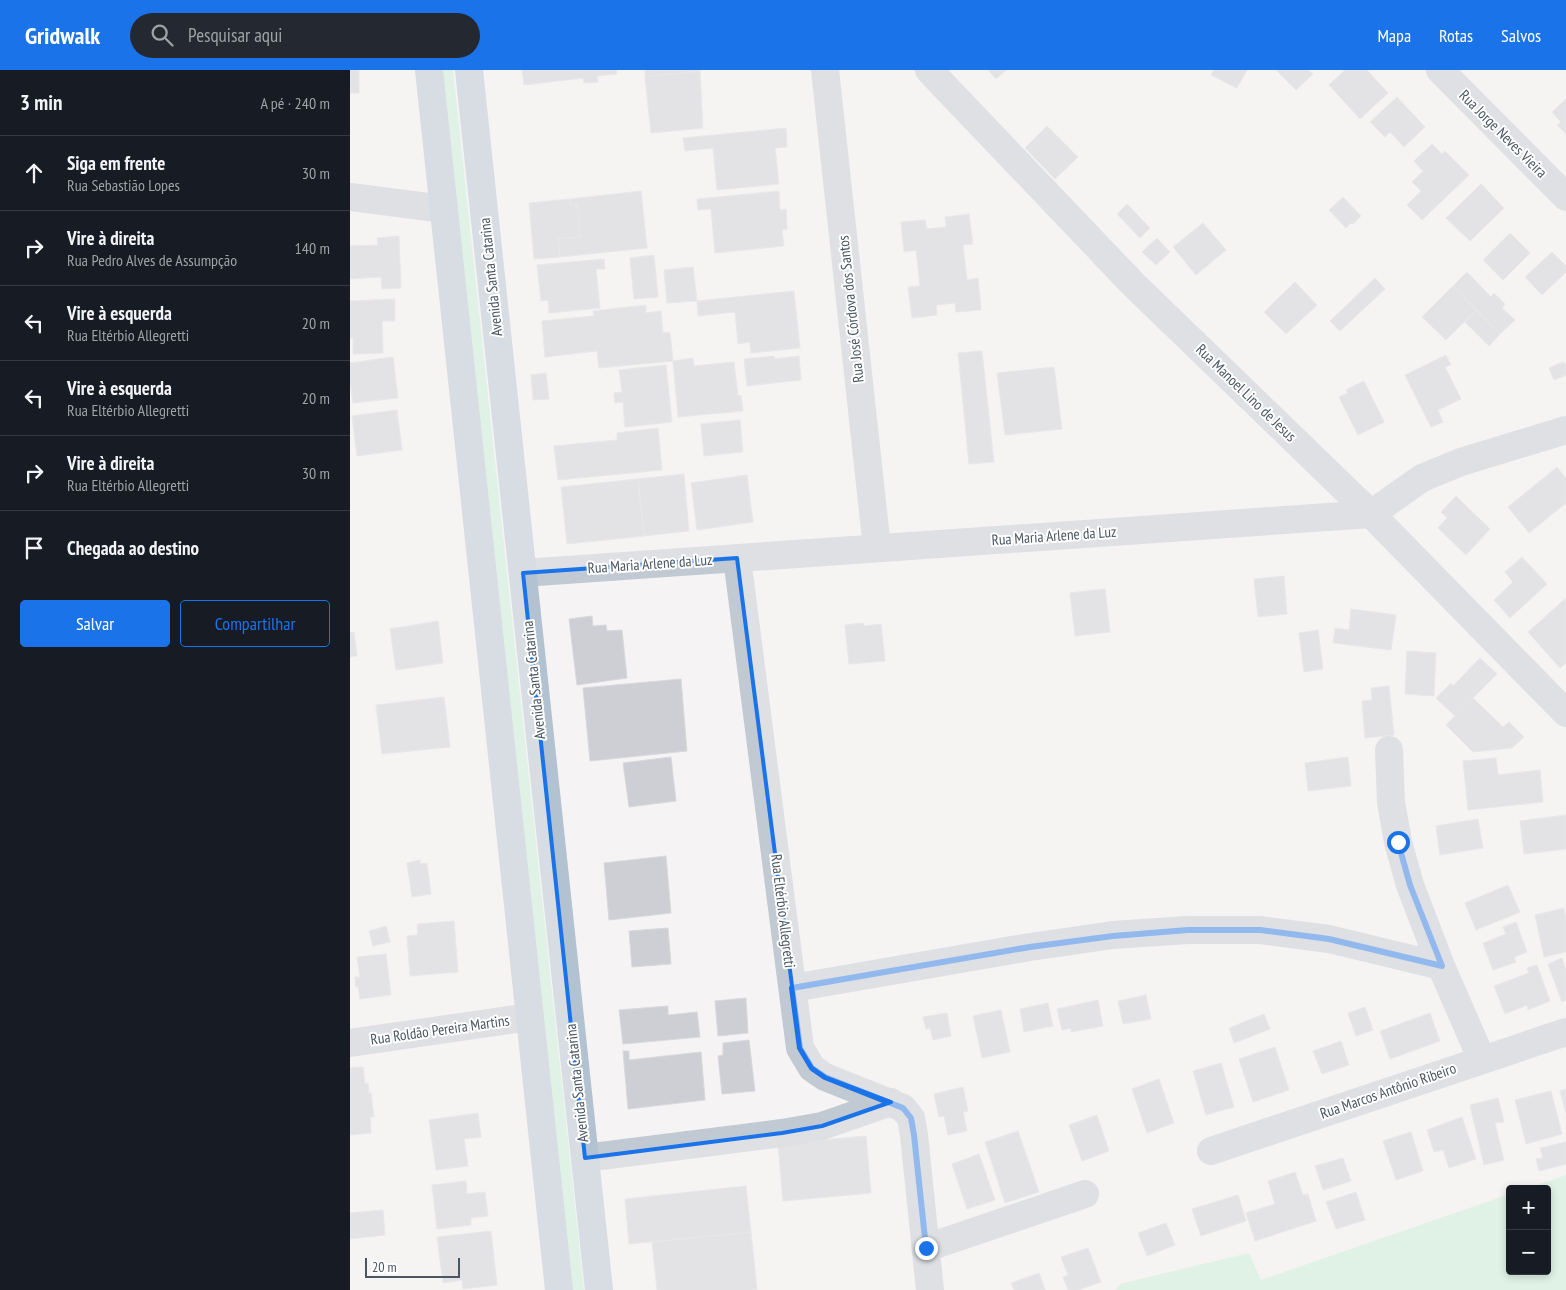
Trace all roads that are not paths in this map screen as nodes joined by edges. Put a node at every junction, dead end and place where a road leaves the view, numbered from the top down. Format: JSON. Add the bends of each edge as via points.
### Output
{"nodes":[{"id":1,"x":429,"y":70,"type":"edge"},
{"id":2,"x":469,"y":70,"type":"edge"},
{"id":3,"x":825,"y":70,"type":"edge"},
{"id":4,"x":929,"y":70,"type":"edge"},
{"id":5,"x":1440,"y":70,"type":"edge"},
{"id":6,"x":1566,"y":197,"type":"edge"},
{"id":7,"x":350,"y":198,"type":"edge"},
{"id":8,"x":444,"y":209,"type":"junction"},
{"id":9,"x":1566,"y":430,"type":"edge"},
{"id":10,"x":1371,"y":514,"type":"junction"},
{"id":11,"x":877,"y":548,"type":"junction"},
{"id":12,"x":737,"y":558,"type":"junction"},
{"id":13,"x":523,"y":573,"type":"junction"},
{"id":14,"x":1566,"y":713,"type":"edge"},
{"id":15,"x":1389,"y":750,"type":"dead end"},
{"id":16,"x":1442,"y":966,"type":"junction"},
{"id":17,"x":792,"y":988,"type":"junction"},
{"id":18,"x":530,"y":1018,"type":"junction"},
{"id":19,"x":1566,"y":1032,"type":"edge"},
{"id":20,"x":350,"y":1043,"type":"edge"},
{"id":21,"x":1482,"y":1060,"type":"junction"},
{"id":22,"x":890,"y":1102,"type":"junction"},
{"id":23,"x":1211,"y":1151,"type":"dead end"},
{"id":24,"x":585,"y":1158,"type":"junction"},
{"id":25,"x":1085,"y":1194,"type":"dead end"},
{"id":26,"x":926,"y":1248,"type":"junction"},
{"id":27,"x":559,"y":1290,"type":"edge"},
{"id":28,"x":599,"y":1290,"type":"edge"},
{"id":29,"x":930,"y":1290,"type":"edge"}],
"edges":[{"from":1,"to":8,"type":"main road"},
{"from":2,"to":13,"type":"main road","name":"Avenida Santa Catarina"},
{"from":3,"to":11,"type":"street","name":"Rua José Córdova dos Santos"},
{"from":4,"to":10,"type":"street","name":"Rua Manoel Lino de Jesus","via":[[1133,284]]},
{"from":5,"to":6,"type":"street","name":"Rua Jorge Neves Vieira"},
{"from":7,"to":8,"type":"street"},
{"from":8,"to":18,"type":"main road"},
{"from":9,"to":10,"type":"street","via":[[1461,462],[1422,478]]},
{"from":10,"to":11,"type":"street","name":"Rua Maria Arlene da Luz"},
{"from":10,"to":14,"type":"street","name":"Rua Manoel Lino de Jesus"},
{"from":11,"to":12,"type":"street","name":"Rua Maria Arlene da Luz"},
{"from":12,"to":13,"type":"street","name":"Rua Maria Arlene da Luz"},
{"from":12,"to":17,"type":"street","name":"Rua Eltérbio Allegretti"},
{"from":13,"to":24,"type":"main road","name":"Avenida Santa Catarina"},
{"from":15,"to":16,"type":"street","via":[[1391,802],[1398,842],[1410,885]]},
{"from":16,"to":17,"type":"street","via":[[1329,939],[1260,930],[1188,930],[1039,946]]},
{"from":16,"to":21,"type":"street"},
{"from":17,"to":22,"type":"street","name":"Rua Eltérbio Allegretti","via":[[800,1048],[812,1068],[825,1077]]},
{"from":18,"to":20,"type":"street","name":"Rua Roldão Pereira Martins"},
{"from":18,"to":27,"type":"main road"},
{"from":19,"to":21,"type":"street","name":"Rua Marcos Antônio Ribeiro"},
{"from":21,"to":23,"type":"street","name":"Rua Marcos Antônio Ribeiro"},
{"from":22,"to":24,"type":"street","via":[[822,1126]]},
{"from":22,"to":26,"type":"street","name":"Rua Eltérbio Allegretti","via":[[903,1108],[911,1118]]},
{"from":24,"to":28,"type":"main road","name":"Avenida Santa Catarina"},
{"from":25,"to":26,"type":"street"},
{"from":26,"to":29,"type":"street","name":"Rua Eltérbio Allegretti"}]}
